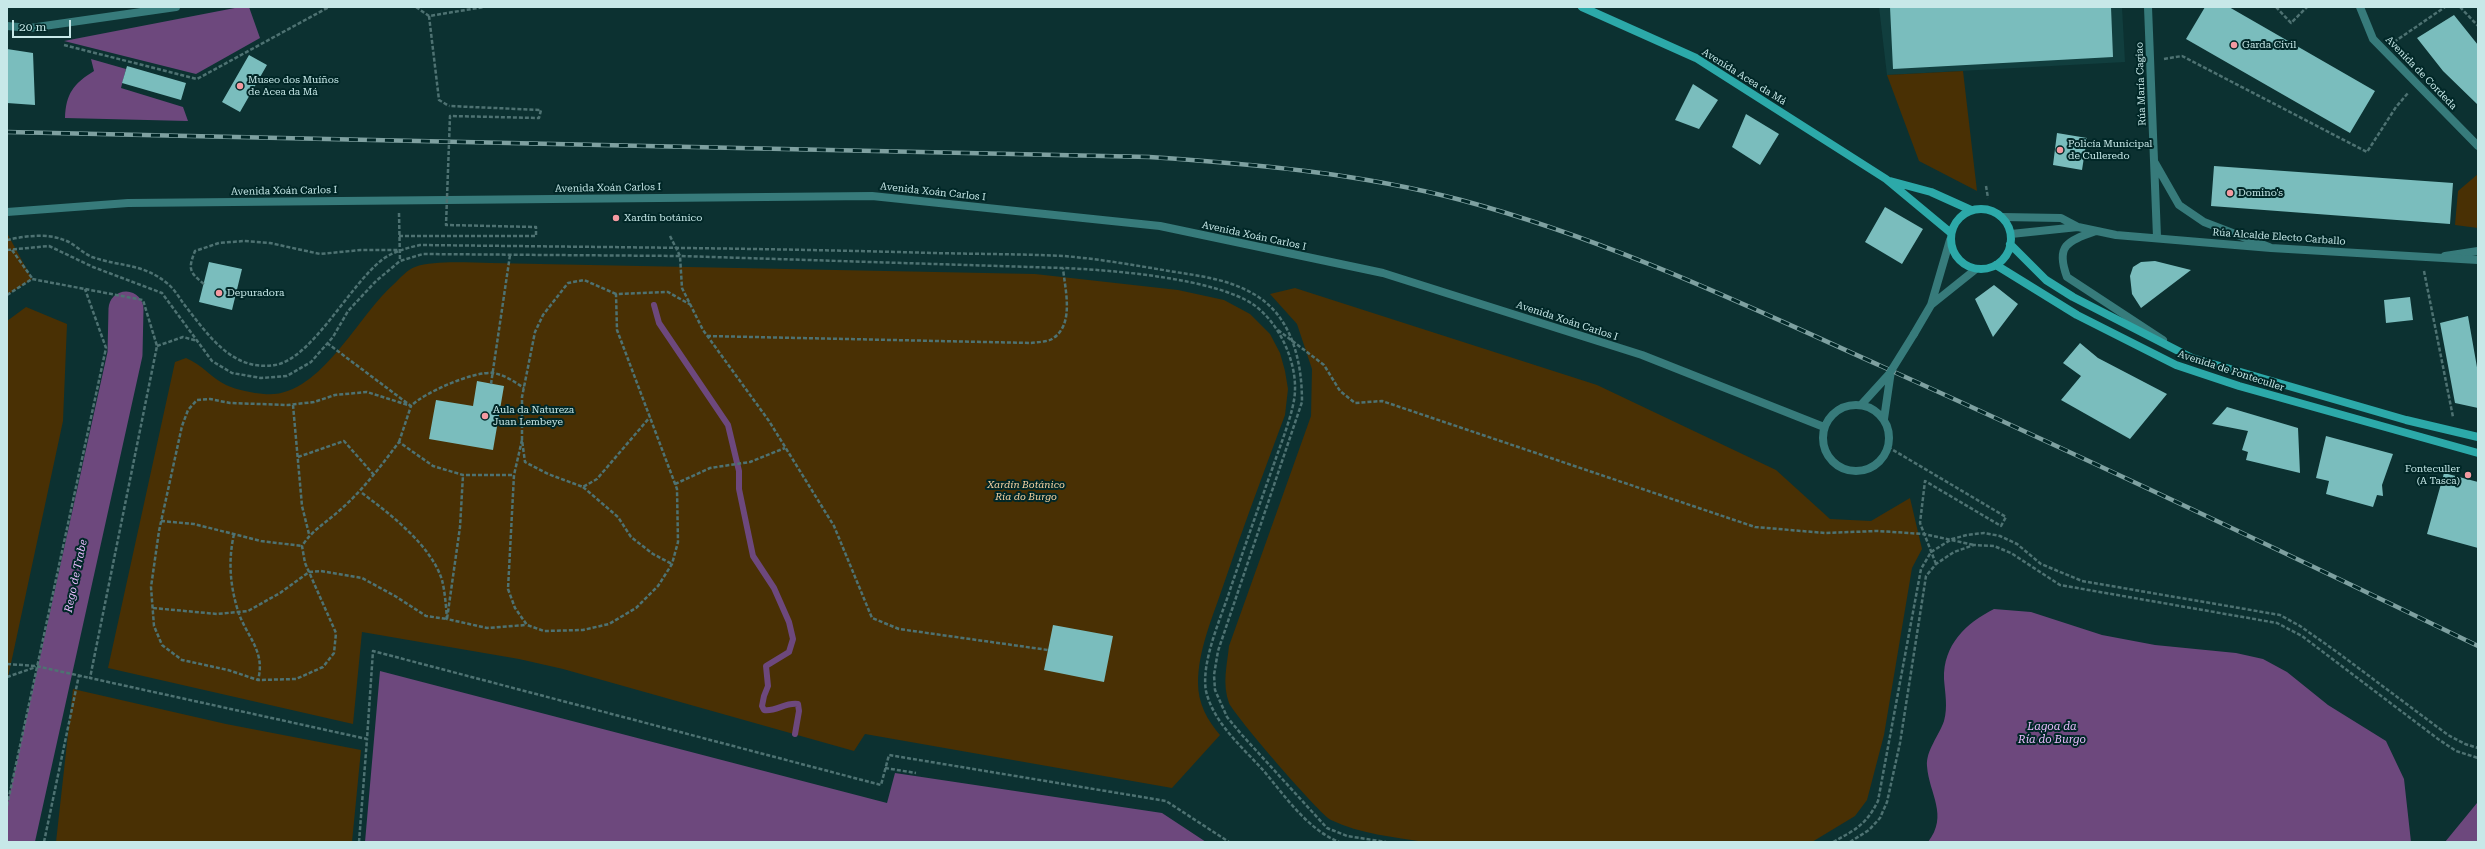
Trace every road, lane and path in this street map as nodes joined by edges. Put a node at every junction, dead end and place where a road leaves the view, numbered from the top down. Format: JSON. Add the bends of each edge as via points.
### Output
{"nodes":[{"id":1,"x":176,"y":7,"type":"edge"},
{"id":2,"x":329,"y":7,"type":"edge"},
{"id":3,"x":416,"y":7,"type":"edge"},
{"id":4,"x":484,"y":7,"type":"edge"},
{"id":5,"x":1584,"y":7,"type":"edge"},
{"id":6,"x":2148,"y":7,"type":"edge"},
{"id":7,"x":2276,"y":7,"type":"edge"},
{"id":8,"x":2307,"y":7,"type":"edge"},
{"id":9,"x":2360,"y":7,"type":"edge"},
{"id":10,"x":2445,"y":7,"type":"edge"},
{"id":11,"x":2460,"y":7,"type":"edge"},
{"id":12,"x":429,"y":16,"type":"junction"},
{"id":13,"x":7,"y":26,"type":"edge"},
{"id":14,"x":2478,"y":26,"type":"edge"},
{"id":15,"x":64,"y":45,"type":"dead end"},
{"id":16,"x":2384,"y":49,"type":"junction"},
{"id":17,"x":2150,"y":61,"type":"junction"},
{"id":18,"x":2416,"y":84,"type":"junction"},
{"id":19,"x":2478,"y":146,"type":"edge"},
{"id":20,"x":2154,"y":161,"type":"junction"},
{"id":21,"x":1886,"y":179,"type":"junction"},
{"id":22,"x":1986,"y":186,"type":"dead end"},
{"id":23,"x":1988,"y":198,"type":"dead end"},
{"id":24,"x":1971,"y":210,"type":"junction"},
{"id":25,"x":7,"y":212,"type":"edge"},
{"id":26,"x":399,"y":214,"type":"dead end"},
{"id":27,"x":2002,"y":217,"type":"junction"},
{"id":28,"x":2078,"y":227,"type":"junction"},
{"id":29,"x":2096,"y":231,"type":"junction"},
{"id":30,"x":2011,"y":234,"type":"junction"},
{"id":31,"x":399,"y":236,"type":"junction"},
{"id":32,"x":670,"y":236,"type":"dead end"},
{"id":33,"x":1950,"y":236,"type":"junction"},
{"id":34,"x":2158,"y":237,"type":"junction"},
{"id":35,"x":7,"y":240,"type":"edge"},
{"id":36,"x":2010,"y":244,"type":"junction"},
{"id":37,"x":676,"y":248,"type":"junction"},
{"id":38,"x":2271,"y":248,"type":"junction"},
{"id":39,"x":12,"y":249,"type":"junction"},
{"id":40,"x":7,"y":250,"type":"edge"},
{"id":41,"x":399,"y":250,"type":"junction"},
{"id":42,"x":2478,"y":251,"type":"edge"},
{"id":43,"x":510,"y":255,"type":"junction"},
{"id":44,"x":680,"y":256,"type":"junction"},
{"id":45,"x":2421,"y":257,"type":"junction"},
{"id":46,"x":2436,"y":258,"type":"junction"},
{"id":47,"x":2478,"y":260,"type":"edge"},
{"id":48,"x":400,"y":261,"type":"junction"},
{"id":49,"x":1996,"y":265,"type":"junction"},
{"id":50,"x":1063,"y":268,"type":"junction"},
{"id":51,"x":1976,"y":269,"type":"junction"},
{"id":52,"x":32,"y":278,"type":"junction"},
{"id":53,"x":204,"y":284,"type":"dead end"},
{"id":54,"x":85,"y":289,"type":"junction"},
{"id":55,"x":616,"y":294,"type":"junction"},
{"id":56,"x":7,"y":296,"type":"edge"},
{"id":57,"x":691,"y":305,"type":"junction"},
{"id":58,"x":1931,"y":305,"type":"junction"},
{"id":59,"x":1277,"y":330,"type":"junction"},
{"id":60,"x":708,"y":336,"type":"junction"},
{"id":61,"x":198,"y":341,"type":"junction"},
{"id":62,"x":1293,"y":342,"type":"junction"},
{"id":63,"x":327,"y":343,"type":"junction"},
{"id":64,"x":157,"y":346,"type":"junction"},
{"id":65,"x":2192,"y":358,"type":"junction"},
{"id":66,"x":1891,"y":372,"type":"junction"},
{"id":67,"x":492,"y":373,"type":"junction"},
{"id":68,"x":491,"y":384,"type":"dead end"},
{"id":69,"x":524,"y":388,"type":"junction"},
{"id":70,"x":293,"y":405,"type":"junction"},
{"id":71,"x":1861,"y":405,"type":"junction"},
{"id":72,"x":411,"y":406,"type":"junction"},
{"id":73,"x":650,"y":416,"type":"junction"},
{"id":74,"x":1884,"y":419,"type":"junction"},
{"id":75,"x":1824,"y":427,"type":"junction"},
{"id":76,"x":2456,"y":432,"type":"junction"},
{"id":77,"x":2478,"y":437,"type":"edge"},
{"id":78,"x":522,"y":440,"type":"junction"},
{"id":79,"x":399,"y":442,"type":"junction"},
{"id":80,"x":1888,"y":447,"type":"junction"},
{"id":81,"x":785,"y":448,"type":"junction"},
{"id":82,"x":2478,"y":453,"type":"edge"},
{"id":83,"x":298,"y":457,"type":"junction"},
{"id":84,"x":374,"y":475,"type":"junction"},
{"id":85,"x":463,"y":475,"type":"junction"},
{"id":86,"x":514,"y":476,"type":"junction"},
{"id":87,"x":675,"y":484,"type":"junction"},
{"id":88,"x":583,"y":487,"type":"junction"},
{"id":89,"x":362,"y":493,"type":"dead end"},
{"id":90,"x":161,"y":521,"type":"junction"},
{"id":91,"x":234,"y":534,"type":"junction"},
{"id":92,"x":309,"y":534,"type":"junction"},
{"id":93,"x":1924,"y":534,"type":"junction"},
{"id":94,"x":1952,"y":539,"type":"junction"},
{"id":95,"x":1974,"y":545,"type":"junction"},
{"id":96,"x":302,"y":546,"type":"junction"},
{"id":97,"x":1930,"y":552,"type":"junction"},
{"id":98,"x":672,"y":564,"type":"junction"},
{"id":99,"x":1936,"y":564,"type":"junction"},
{"id":100,"x":309,"y":572,"type":"junction"},
{"id":101,"x":153,"y":608,"type":"junction"},
{"id":102,"x":238,"y":612,"type":"junction"},
{"id":103,"x":447,"y":619,"type":"junction"},
{"id":104,"x":527,"y":625,"type":"junction"},
{"id":105,"x":1048,"y":650,"type":"dead end"},
{"id":106,"x":7,"y":664,"type":"edge"},
{"id":107,"x":37,"y":666,"type":"junction"},
{"id":108,"x":79,"y":675,"type":"junction"},
{"id":109,"x":7,"y":678,"type":"edge"},
{"id":110,"x":90,"y":678,"type":"junction"},
{"id":111,"x":258,"y":680,"type":"junction"},
{"id":112,"x":367,"y":739,"type":"junction"},
{"id":113,"x":2478,"y":748,"type":"edge"},
{"id":114,"x":2478,"y":758,"type":"edge"},
{"id":115,"x":885,"y":768,"type":"junction"},
{"id":116,"x":916,"y":773,"type":"dead end"},
{"id":117,"x":7,"y":806,"type":"edge"},
{"id":118,"x":44,"y":842,"type":"edge"},
{"id":119,"x":359,"y":842,"type":"edge"},
{"id":120,"x":1229,"y":842,"type":"edge"},
{"id":121,"x":1339,"y":842,"type":"edge"},
{"id":122,"x":1386,"y":842,"type":"edge"},
{"id":123,"x":1833,"y":842,"type":"edge"},
{"id":124,"x":1850,"y":842,"type":"edge"}],
"edges":[{"from":1,"to":13,"type":"street","via":[[30,28]]},
{"from":2,"to":15,"type":"path","via":[[197,79]]},
{"from":3,"to":12,"type":"path"},
{"from":4,"to":12,"type":"path"},
{"from":5,"to":21,"type":"main road","name":"Avenida Acea da Má","via":[[1696,58]]},
{"from":6,"to":17,"type":"street","name":"Rúa María Cagiao"},
{"from":7,"to":8,"type":"path","via":[[2291,23]]},
{"from":9,"to":16,"type":"street","name":"Avenida de Cordeda","via":[[2373,39]]},
{"from":10,"to":16,"type":"path"},
{"from":11,"to":14,"type":"path"},
{"from":12,"to":31,"type":"path","bridge":true,"via":[[439,100],[449,106],[541,110],[539,118],[450,116],[446,225],[536,227],[536,236]]},
{"from":16,"to":18,"type":"street","name":"Avenida de Cordeda"},
{"from":17,"to":18,"type":"path","via":[[2182,56],[2367,152],[2396,107]]},
{"from":17,"to":20,"type":"street","name":"Rúa María Cagiao"},
{"from":18,"to":19,"type":"street","name":"Avenida de Cordeda"},
{"from":20,"to":34,"type":"street","name":"Rúa María Cagiao"},
{"from":20,"to":38,"type":"street","name":"Rúa María Cagiao","via":[[2179,205],[2204,222]]},
{"from":21,"to":24,"type":"main road","name":"Avenida Acea da Má","via":[[1931,192]]},
{"from":21,"to":33,"type":"main road","name":"Avenida Acea da Má"},
{"from":22,"to":23,"type":"path"},
{"from":24,"to":27,"type":"main road","via":[[1987,209]]},
{"from":24,"to":33,"type":"main road","via":[[1958,219]]},
{"from":25,"to":75,"type":"street","name":"Avenida Xoán Carlos I","via":[[128,203],[872,196],[1160,226],[1383,273],[1642,355]]},
{"from":26,"to":31,"type":"path"},
{"from":27,"to":28,"type":"street","name":"Rúa Alcalde Electo Carballo","via":[[2061,218]]},
{"from":27,"to":30,"type":"main road"},
{"from":28,"to":29,"type":"street","name":"Rúa Alcalde Electo Carballo"},
{"from":28,"to":30,"type":"street","name":"Rúa Alcalde Electo Carballo"},
{"from":29,"to":34,"type":"street","name":"Rúa Alcalde Electo Carballo"},
{"from":29,"to":65,"type":"street","via":[[2071,240],[2064,248],[2062,263],[2067,277]]},
{"from":30,"to":36,"type":"main road"},
{"from":31,"to":41,"type":"path"},
{"from":32,"to":37,"type":"path"},
{"from":33,"to":51,"type":"main road","via":[[1952,250],[1958,259]]},
{"from":33,"to":58,"type":"street"},
{"from":34,"to":38,"type":"street","name":"Rúa Alcalde Electo Carballo"},
{"from":35,"to":41,"type":"path","via":[[42,236],[64,240],[92,257],[149,270],[169,285],[211,339],[234,359],[254,366],[276,365],[293,358],[309,346],[364,275],[384,258]]},
{"from":36,"to":49,"type":"main road","via":[[2003,260]]},
{"from":36,"to":65,"type":"main road","name":"Avenida de Fonteculler","via":[[2046,280],[2073,297]]},
{"from":37,"to":41,"type":"path","via":[[420,245]]},
{"from":37,"to":44,"type":"path"},
{"from":37,"to":62,"type":"path","via":[[1062,256],[1138,265],[1238,285],[1259,297],[1276,313]]},
{"from":38,"to":45,"type":"street","name":"Rúa Alcalde Electo Carballo"},
{"from":39,"to":40,"type":"path"},
{"from":39,"to":52,"type":"path"},
{"from":39,"to":61,"type":"path","via":[[49,246],[93,267],[162,293]]},
{"from":41,"to":48,"type":"path"},
{"from":41,"to":53,"type":"path","via":[[320,254],[270,243],[244,241],[219,244],[195,251],[190,264],[193,275]]},
{"from":42,"to":46,"type":"street"},
{"from":43,"to":44,"type":"path"},
{"from":43,"to":48,"type":"path","via":[[423,254]]},
{"from":43,"to":67,"type":"path"},
{"from":44,"to":50,"type":"path"},
{"from":44,"to":57,"type":"path","via":[[682,288]]},
{"from":45,"to":46,"type":"street","name":"Rúa Alcalde Electo Carballo"},
{"from":45,"to":76,"type":"path"},
{"from":46,"to":47,"type":"street","name":"Rúa Alcalde Electo Carballo"},
{"from":48,"to":63,"type":"path","via":[[376,281],[348,311]]},
{"from":49,"to":51,"type":"main road"},
{"from":49,"to":82,"type":"main road","name":"Avenida de Fonteculler","via":[[2077,315],[2176,365],[2239,386]]},
{"from":50,"to":59,"type":"path","via":[[1107,270],[1224,290],[1254,306]]},
{"from":50,"to":60,"type":"path","via":[[1067,303],[1066,321],[1061,332],[1051,340],[1031,343]]},
{"from":51,"to":58,"type":"street"},
{"from":52,"to":54,"type":"path"},
{"from":52,"to":56,"type":"path"},
{"from":54,"to":64,"type":"path","via":[[143,300]]},
{"from":54,"to":107,"type":"path","via":[[106,348]]},
{"from":55,"to":57,"type":"path","via":[[668,292]]},
{"from":55,"to":69,"type":"path","via":[[584,280],[568,283],[543,315],[538,326]]},
{"from":55,"to":73,"type":"path","via":[[617,330]]},
{"from":57,"to":60,"type":"path"},
{"from":58,"to":66,"type":"street","bridge":true},
{"from":59,"to":62,"type":"path"},
{"from":59,"to":121,"type":"path","via":[[1291,359],[1295,391],[1284,434],[1218,625],[1207,665],[1206,690],[1211,706],[1238,743],[1310,824],[1326,837]]},
{"from":60,"to":81,"type":"path","via":[[770,421]]},
{"from":61,"to":63,"type":"path","via":[[212,360],[232,373],[261,378],[286,376],[311,362]]},
{"from":61,"to":64,"type":"path","via":[[183,337]]},
{"from":62,"to":93,"type":"path","via":[[1324,365],[1340,391],[1355,403],[1382,401],[1755,527],[1825,533],[1877,531]]},
{"from":62,"to":122,"type":"path","via":[[1302,378],[1302,402],[1218,651],[1214,675],[1215,690],[1227,717],[1327,828],[1347,836]]},
{"from":63,"to":72,"type":"path"},
{"from":64,"to":110,"type":"path"},
{"from":65,"to":76,"type":"main road","name":"Avenida de Fonteculler"},
{"from":66,"to":71,"type":"street"},
{"from":66,"to":74,"type":"street"},
{"from":67,"to":68,"type":"path"},
{"from":67,"to":69,"type":"path","via":[[509,378]]},
{"from":67,"to":72,"type":"path","via":[[442,386],[421,396]]},
{"from":69,"to":78,"type":"path"},
{"from":70,"to":72,"type":"path","via":[[335,395],[367,392]]},
{"from":70,"to":83,"type":"path"},
{"from":70,"to":90,"type":"path","via":[[264,406],[210,399],[197,400],[188,410],[182,426]]},
{"from":71,"to":74,"type":"street","via":[[1878,412]]},
{"from":71,"to":75,"type":"street","via":[[1849,405],[1838,410]]},
{"from":72,"to":79,"type":"path"},
{"from":73,"to":87,"type":"path"},
{"from":73,"to":88,"type":"path","via":[[597,479]]},
{"from":74,"to":80,"type":"street","via":[[1890,437]]},
{"from":75,"to":80,"type":"street","via":[[1822,438],[1829,458],[1846,470],[1857,471],[1872,467],[1884,457]]},
{"from":76,"to":77,"type":"main road","name":"Avenida de Fonteculler"},
{"from":78,"to":86,"type":"path"},
{"from":78,"to":88,"type":"path","via":[[525,462]]},
{"from":79,"to":84,"type":"path"},
{"from":79,"to":85,"type":"path","via":[[433,466]]},
{"from":80,"to":93,"type":"path","via":[[2006,517],[2001,526],[1925,481],[1920,523]]},
{"from":81,"to":87,"type":"path","via":[[732,466],[710,468]]},
{"from":81,"to":105,"type":"path","via":[[834,526],[872,618],[899,629]]},
{"from":83,"to":84,"type":"path","via":[[344,441]]},
{"from":83,"to":92,"type":"path","via":[[302,506]]},
{"from":84,"to":92,"type":"path","via":[[340,510]]},
{"from":85,"to":86,"type":"path"},
{"from":85,"to":103,"type":"path","via":[[460,527]]},
{"from":86,"to":104,"type":"path","via":[[508,589],[515,608]]},
{"from":87,"to":98,"type":"path","via":[[678,542]]},
{"from":88,"to":98,"type":"path","via":[[618,517],[631,537]]},
{"from":89,"to":103,"type":"path","via":[[401,523],[424,549],[442,579]]},
{"from":90,"to":91,"type":"path","via":[[194,524]]},
{"from":90,"to":101,"type":"path","via":[[151,587]]},
{"from":91,"to":96,"type":"path","via":[[261,541]]},
{"from":91,"to":102,"type":"path","via":[[229,556],[231,582]]},
{"from":92,"to":96,"type":"path"},
{"from":93,"to":94,"type":"path"},
{"from":93,"to":97,"type":"path"},
{"from":94,"to":95,"type":"path"},
{"from":94,"to":97,"type":"path"},
{"from":94,"to":113,"type":"path","via":[[1984,533],[2000,536],[2017,544],[2041,564],[2082,581],[2280,615],[2331,647],[2448,735]]},
{"from":95,"to":99,"type":"path","via":[[1954,552]]},
{"from":95,"to":114,"type":"path","via":[[1994,546],[2011,553],[2060,585],[2277,623],[2302,636],[2438,739],[2456,751]]},
{"from":96,"to":100,"type":"path"},
{"from":97,"to":99,"type":"path"},
{"from":97,"to":123,"type":"path","via":[[1921,569],[1878,801],[1860,827]]},
{"from":98,"to":104,"type":"path","via":[[658,586],[636,608],[609,624],[583,630],[544,631]]},
{"from":99,"to":124,"type":"path","via":[[1926,576],[1900,743],[1887,802],[1880,818],[1869,830]]},
{"from":100,"to":102,"type":"path","via":[[280,593],[248,611]]},
{"from":100,"to":103,"type":"path","via":[[321,571],[362,578],[426,616]]},
{"from":100,"to":111,"type":"path","via":[[336,633],[334,653],[323,667],[296,679]]},
{"from":101,"to":102,"type":"path","via":[[217,614]]},
{"from":101,"to":111,"type":"path","via":[[154,626],[162,645],[182,660],[228,670]]},
{"from":102,"to":111,"type":"path","via":[[252,637],[261,668]]},
{"from":103,"to":104,"type":"path","via":[[487,628]]},
{"from":106,"to":107,"type":"path"},
{"from":107,"to":108,"type":"path"},
{"from":107,"to":109,"type":"path"},
{"from":107,"to":117,"type":"path"},
{"from":108,"to":110,"type":"path"},
{"from":108,"to":118,"type":"path"},
{"from":110,"to":112,"type":"path"},
{"from":112,"to":115,"type":"path","via":[[372,651],[881,785]]},
{"from":112,"to":119,"type":"path"},
{"from":115,"to":116,"type":"path"},
{"from":115,"to":120,"type":"path","via":[[889,754],[1166,801]]}]}
